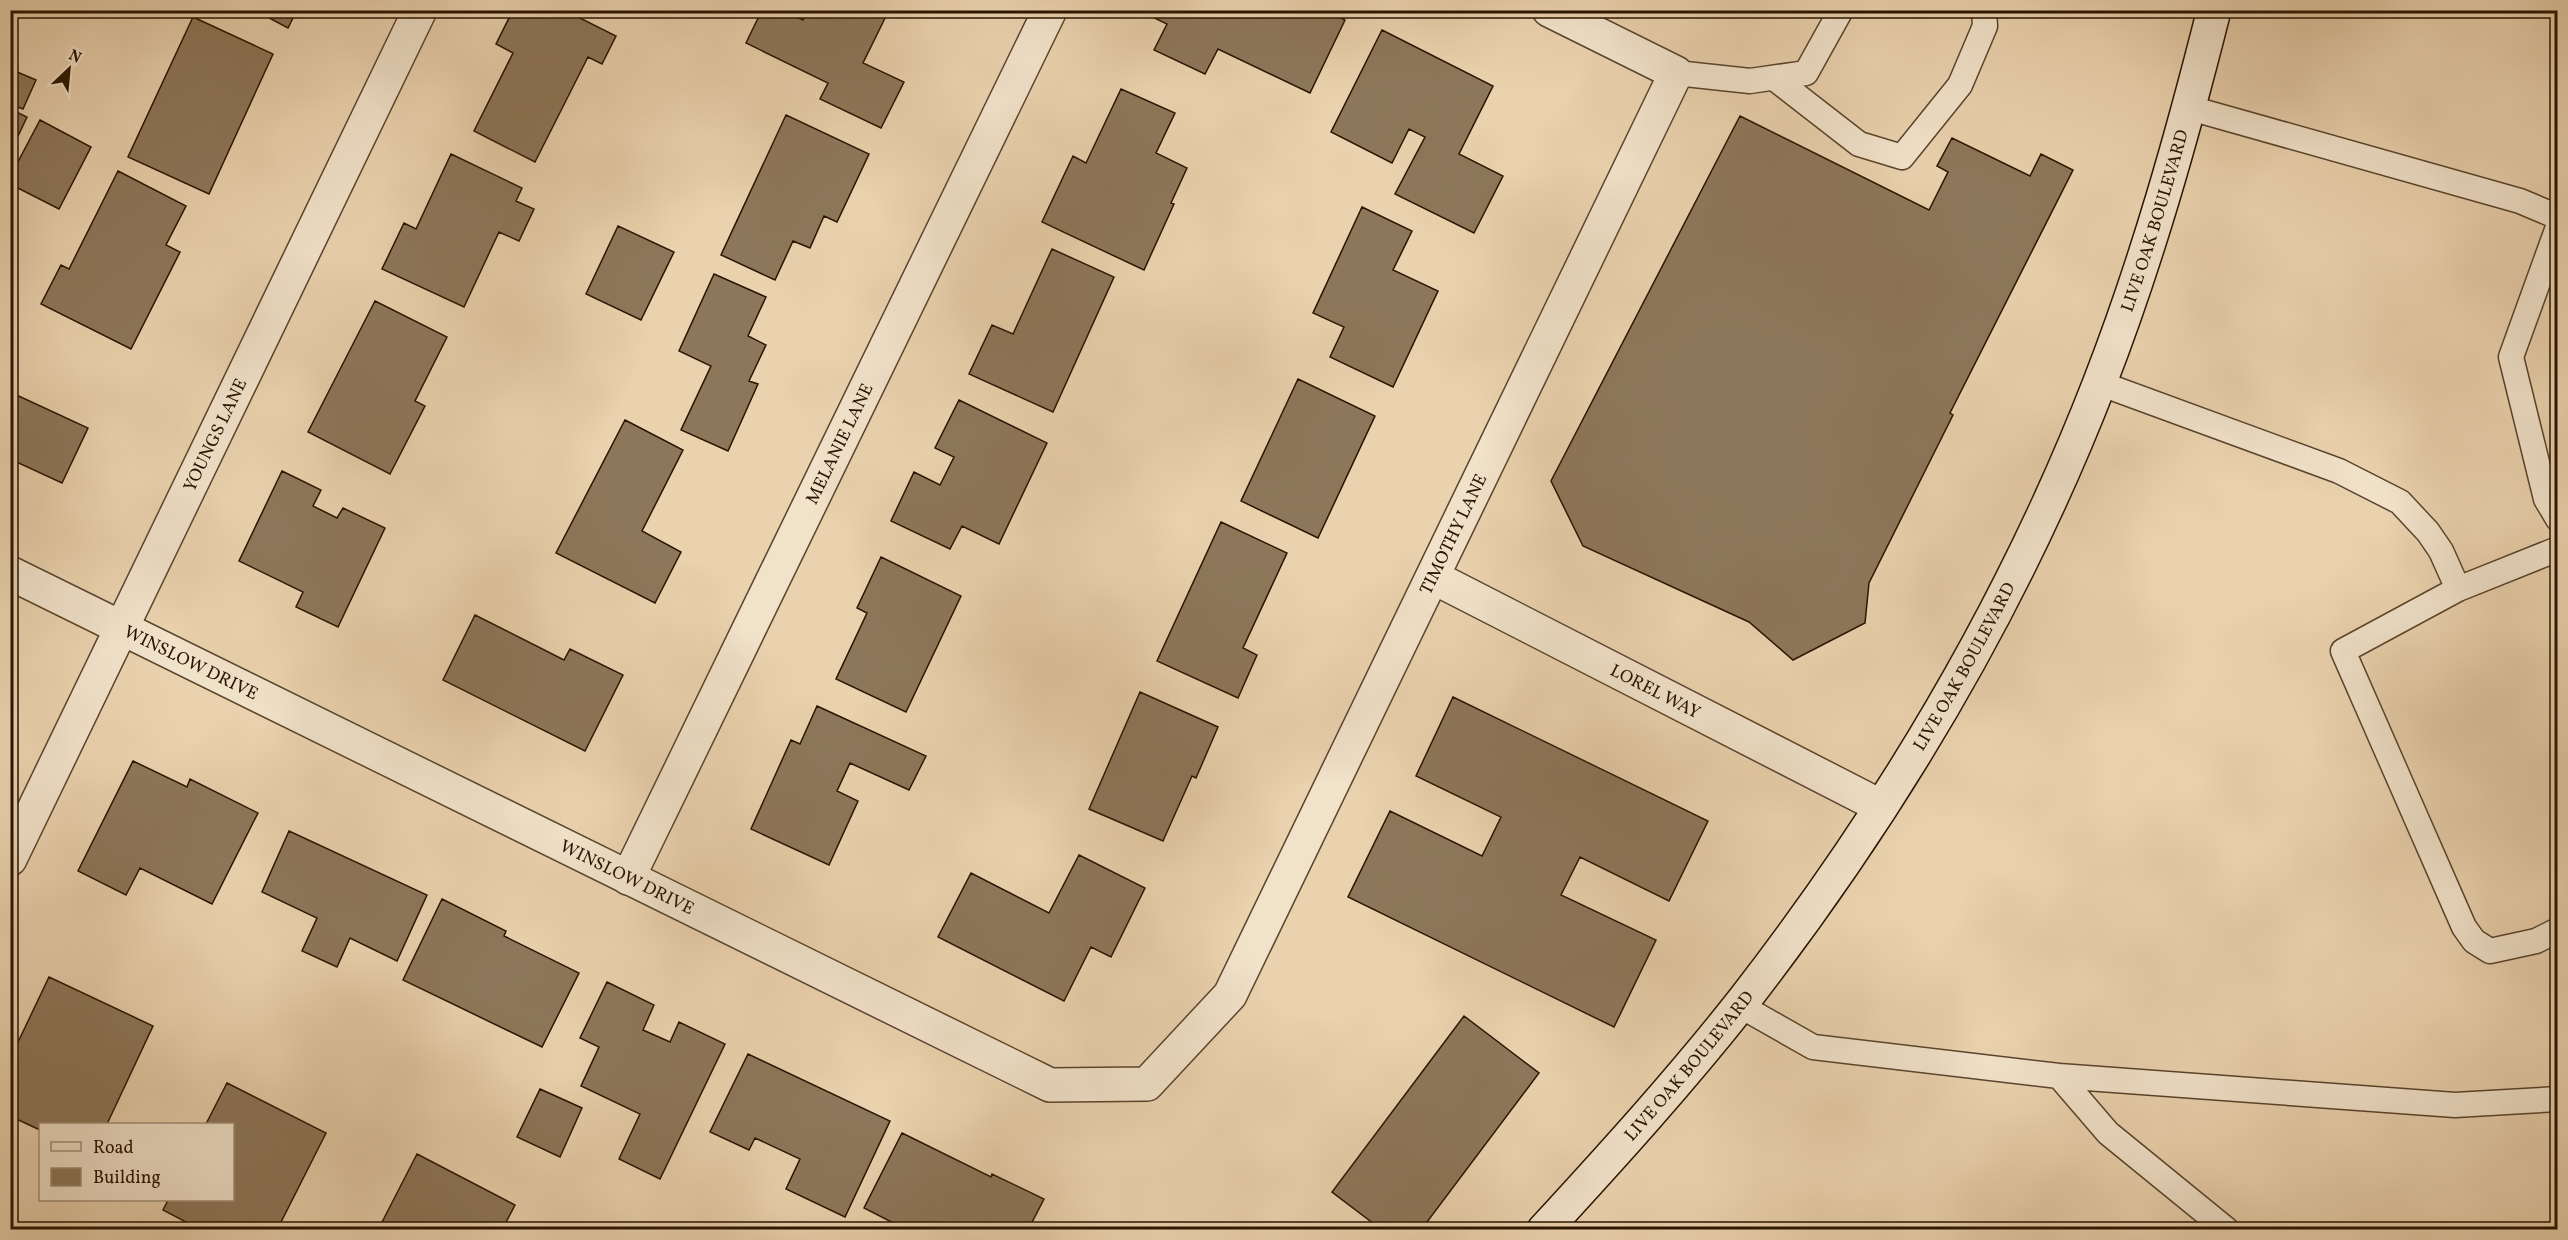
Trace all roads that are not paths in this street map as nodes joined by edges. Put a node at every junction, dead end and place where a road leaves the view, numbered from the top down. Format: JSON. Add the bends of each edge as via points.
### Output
{"nodes":[{"id":1,"x":420,"y":10,"type":"edge"},
{"id":2,"x":1050,"y":10,"type":"edge"},
{"id":3,"x":1549,"y":10,"type":"edge"},
{"id":4,"x":1841,"y":10,"type":"edge"},
{"id":5,"x":1984,"y":10,"type":"edge"},
{"id":6,"x":2214,"y":10,"type":"edge"},
{"id":7,"x":1676,"y":73,"type":"junction"},
{"id":8,"x":1774,"y":78,"type":"junction"},
{"id":9,"x":2190,"y":108,"type":"junction"},
{"id":10,"x":2558,"y":217,"type":"edge"},
{"id":11,"x":2558,"y":227,"type":"edge"},
{"id":12,"x":2099,"y":383,"type":"junction"},
{"id":13,"x":2558,"y":519,"type":"edge"},
{"id":14,"x":2558,"y":549,"type":"edge"},
{"id":15,"x":10,"y":573,"type":"edge"},
{"id":16,"x":1433,"y":577,"type":"junction"},
{"id":17,"x":2458,"y":589,"type":"junction"},
{"id":18,"x":122,"y":628,"type":"junction"},
{"id":19,"x":1880,"y":806,"type":"junction"},
{"id":20,"x":10,"y":859,"type":"edge"},
{"id":21,"x":628,"y":878,"type":"junction"},
{"id":22,"x":2558,"y":930,"type":"edge"},
{"id":23,"x":1230,"y":995,"type":"joint"},
{"id":24,"x":1739,"y":1005,"type":"junction"},
{"id":25,"x":2059,"y":1076,"type":"junction"},
{"id":26,"x":2558,"y":1100,"type":"edge"},
{"id":27,"x":1544,"y":1230,"type":"edge"},
{"id":28,"x":2227,"y":1230,"type":"edge"}],
"edges":[{"from":1,"to":18,"type":"street","name":"YOUNGS LANE"},
{"from":2,"to":21,"type":"street","name":"MELANIE LANE"},
{"from":3,"to":7,"type":"street"},
{"from":4,"to":8,"type":"lane","via":[[1806,73]]},
{"from":5,"to":8,"type":"lane","via":[[1985,26],[1960,85],[1902,157],[1859,144]]},
{"from":6,"to":9,"type":"street","name":"LIVE OAK BOULEVARD"},
{"from":7,"to":8,"type":"lane","via":[[1750,81]]},
{"from":7,"to":16,"type":"street","name":"TIMOTHY LANE"},
{"from":9,"to":10,"type":"lane","via":[[2520,201]]},
{"from":9,"to":12,"type":"street","name":"LIVE OAK BOULEVARD","via":[[2165,195]]},
{"from":11,"to":13,"type":"lane","via":[[2511,357],[2546,499]]},
{"from":12,"to":17,"type":"lane","via":[[2339,471],[2400,502],[2441,551]]},
{"from":12,"to":19,"type":"street","name":"LIVE OAK BOULEVARD","via":[[2031,538],[1982,635],[1935,720]]},
{"from":14,"to":17,"type":"lane"},
{"from":15,"to":18,"type":"street","name":"WINSLOW DRIVE"},
{"from":16,"to":19,"type":"street","name":"LOREL WAY"},
{"from":16,"to":23,"type":"street","name":"TIMOTHY LANE"},
{"from":17,"to":22,"type":"lane","via":[[2343,651],[2474,941],[2490,951],[2536,941]]},
{"from":18,"to":20,"type":"street","name":"YOUNGS LANE"},
{"from":18,"to":21,"type":"street","name":"WINSLOW DRIVE"},
{"from":19,"to":24,"type":"street","name":"LIVE OAK BOULEVARD","via":[[1855,847]]},
{"from":21,"to":23,"type":"street","name":"WINSLOW DRIVE","via":[[1050,1085],[1147,1084]]},
{"from":24,"to":25,"type":"lane","via":[[1813,1047]]},
{"from":24,"to":27,"type":"street","name":"LIVE OAK BOULEVARD","via":[[1646,1119]]},
{"from":25,"to":26,"type":"lane","via":[[2455,1105]]},
{"from":25,"to":28,"type":"lane","via":[[2108,1133]]}]}
